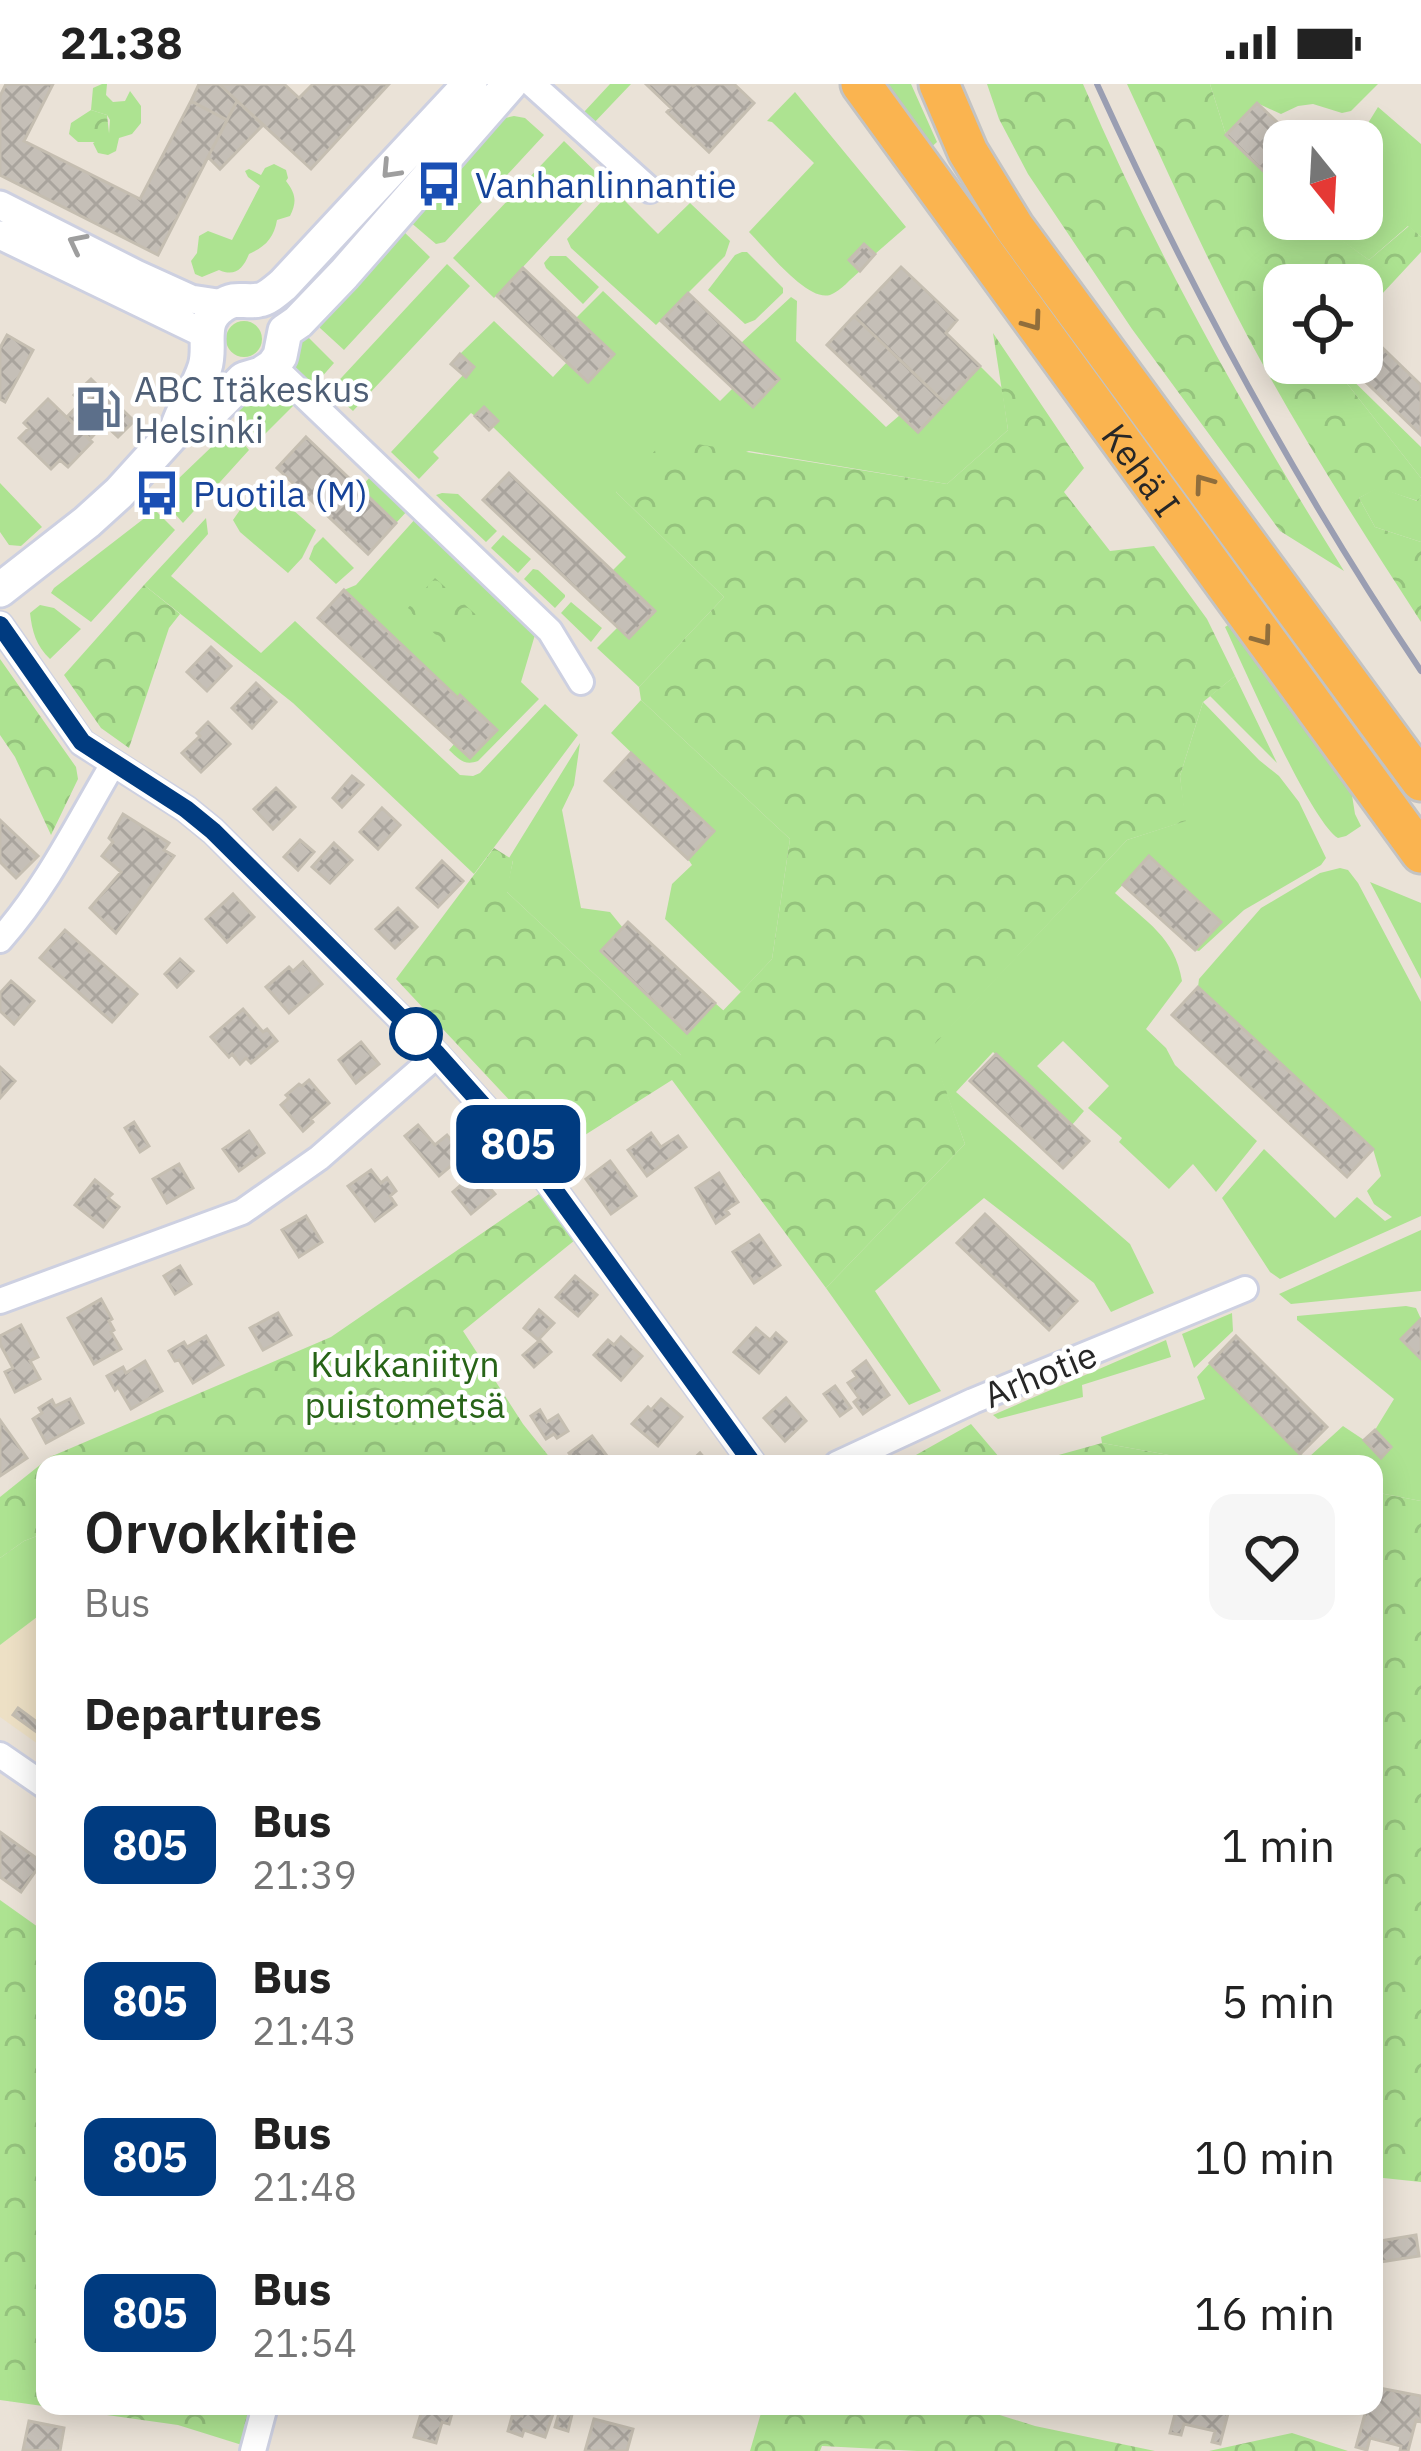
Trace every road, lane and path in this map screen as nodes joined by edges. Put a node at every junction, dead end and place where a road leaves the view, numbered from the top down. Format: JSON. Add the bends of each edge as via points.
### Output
{"nodes":[{"id":1,"x":470,"y":84,"type":"edge"},
{"id":2,"x":510,"y":84,"type":"edge"},
{"id":3,"x":532,"y":84,"type":"edge"},
{"id":4,"x":861,"y":84,"type":"edge"},
{"id":5,"x":939,"y":84,"type":"edge"},
{"id":6,"x":650,"y":190,"type":"dead end"},
{"id":7,"x":0,"y":205,"type":"edge"},
{"id":8,"x":0,"y":235,"type":"edge"},
{"id":9,"x":258,"y":301,"type":"junction"},
{"id":10,"x":224,"y":304,"type":"junction"},
{"id":11,"x":285,"y":331,"type":"junction"},
{"id":12,"x":207,"y":344,"type":"junction"},
{"id":13,"x":258,"y":372,"type":"junction"},
{"id":14,"x":177,"y":429,"type":"junction"},
{"id":15,"x":0,"y":590,"type":"edge"},
{"id":16,"x":0,"y":626,"type":"edge"},
{"id":17,"x":581,"y":682,"type":"dead end"},
{"id":18,"x":112,"y":764,"type":"junction"},
{"id":19,"x":1421,"y":781,"type":"edge"},
{"id":20,"x":1421,"y":853,"type":"edge"},
{"id":21,"x":0,"y":940,"type":"edge"},
{"id":22,"x":437,"y":1054,"type":"junction"},
{"id":23,"x":1245,"y":1289,"type":"dead end"},
{"id":24,"x":0,"y":1301,"type":"edge"},
{"id":25,"x":747,"y":1455,"type":"edge"},
{"id":26,"x":857,"y":1455,"type":"edge"},
{"id":27,"x":0,"y":1755,"type":"edge"},
{"id":28,"x":36,"y":1780,"type":"edge"},
{"id":29,"x":263,"y":2415,"type":"edge"},
{"id":30,"x":254,"y":2451,"type":"edge"}],
"edges":[{"from":1,"to":9,"type":"main road","one_way":true,"via":[[284,285]]},
{"from":2,"to":11,"type":"main road"},
{"from":3,"to":6,"type":"street"},
{"from":4,"to":20,"type":"highway","name":"Kehä I","one_way":true},
{"from":19,"to":5,"type":"highway","name":"Kehä I","one_way":true,"via":[[1014,227]]},
{"from":10,"to":7,"type":"street","one_way":true,"via":[[172,291]]},
{"from":8,"to":12,"type":"street"},
{"from":9,"to":10,"type":"main road"},
{"from":9,"to":11,"type":"street"},
{"from":10,"to":12,"type":"main road","via":[[208,322]]},
{"from":11,"to":13,"type":"main road","via":[[280,356]]},
{"from":12,"to":13,"type":"street","via":[[222,370]]},
{"from":12,"to":14,"type":"main road"},
{"from":13,"to":14,"type":"main road"},
{"from":13,"to":17,"type":"street","via":[[550,631]]},
{"from":14,"to":15,"type":"main road","via":[[87,522]]},
{"from":16,"to":18,"type":"street","via":[[82,742]]},
{"from":18,"to":21,"type":"street","via":[[55,868]]},
{"from":18,"to":22,"type":"street","via":[[213,831]]},
{"from":22,"to":24,"type":"street","via":[[259,1202]]},
{"from":22,"to":25,"type":"street","via":[[568,1205]]},
{"from":23,"to":26,"type":"street","name":"Arhotie"},
{"from":27,"to":28,"type":"street"},
{"from":29,"to":30,"type":"street"}]}
